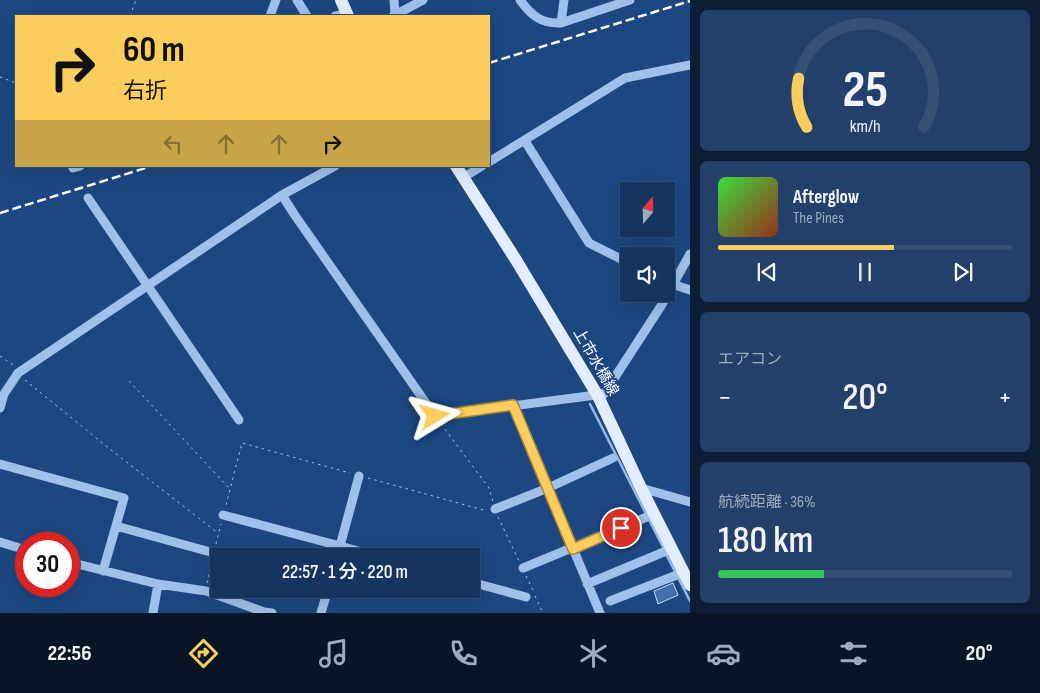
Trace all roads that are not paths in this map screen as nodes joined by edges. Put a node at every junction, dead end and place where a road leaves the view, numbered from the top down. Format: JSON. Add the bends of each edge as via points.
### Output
{"nodes":[{"id":1,"x":276,"y":0,"type":"edge"},
{"id":2,"x":297,"y":0,"type":"edge"},
{"id":3,"x":341,"y":0,"type":"edge"},
{"id":4,"x":394,"y":0,"type":"edge"},
{"id":5,"x":423,"y":0,"type":"edge"},
{"id":6,"x":520,"y":0,"type":"edge"},
{"id":7,"x":564,"y":0,"type":"edge"},
{"id":8,"x":630,"y":0,"type":"edge"},
{"id":9,"x":616,"y":2,"type":"edge"},
{"id":10,"x":270,"y":15,"type":"edge"},
{"id":11,"x":306,"y":15,"type":"edge"},
{"id":12,"x":343,"y":15,"type":"edge"},
{"id":13,"x":394,"y":15,"type":"edge"},
{"id":14,"x":396,"y":15,"type":"edge"},
{"id":15,"x":561,"y":23,"type":"junction"},
{"id":16,"x":690,"y":65,"type":"edge"},
{"id":17,"x":525,"y":141,"type":"junction"},
{"id":18,"x":490,"y":161,"type":"edge"},
{"id":19,"x":333,"y":167,"type":"edge"},
{"id":20,"x":457,"y":167,"type":"edge"},
{"id":21,"x":480,"y":167,"type":"edge"},
{"id":22,"x":464,"y":177,"type":"junction"},
{"id":23,"x":282,"y":195,"type":"junction"},
{"id":24,"x":88,"y":198,"type":"dead end"},
{"id":25,"x":690,"y":254,"type":"edge"},
{"id":26,"x":620,"y":258,"type":"edge"},
{"id":27,"x":675,"y":275,"type":"edge"},
{"id":28,"x":675,"y":285,"type":"edge"},
{"id":29,"x":148,"y":286,"type":"junction"},
{"id":30,"x":690,"y":290,"type":"edge"},
{"id":31,"x":658,"y":302,"type":"edge"},
{"id":32,"x":598,"y":396,"type":"junction"},
{"id":33,"x":513,"y":405,"type":"junction"},
{"id":34,"x":0,"y":408,"type":"edge"},
{"id":35,"x":239,"y":420,"type":"dead end"},
{"id":36,"x":614,"y":458,"type":"dead end"},
{"id":37,"x":0,"y":464,"type":"edge"},
{"id":38,"x":359,"y":476,"type":"road end"},
{"id":39,"x":548,"y":488,"type":"junction"},
{"id":40,"x":641,"y":488,"type":"junction"},
{"id":41,"x":690,"y":501,"type":"edge"},
{"id":42,"x":495,"y":509,"type":"road end"},
{"id":43,"x":654,"y":514,"type":"junction"},
{"id":44,"x":223,"y":515,"type":"road end"},
{"id":45,"x":116,"y":526,"type":"junction"},
{"id":46,"x":0,"y":542,"type":"edge"},
{"id":47,"x":340,"y":546,"type":"junction"},
{"id":48,"x":15,"y":547,"type":"edge"},
{"id":49,"x":347,"y":548,"type":"edge"},
{"id":50,"x":573,"y":549,"type":"junction"},
{"id":51,"x":671,"y":549,"type":"junction"},
{"id":52,"x":210,"y":552,"type":"edge"},
{"id":53,"x":80,"y":565,"type":"edge"},
{"id":54,"x":523,"y":568,"type":"dead end"},
{"id":55,"x":103,"y":572,"type":"junction"},
{"id":56,"x":682,"y":573,"type":"junction"},
{"id":57,"x":158,"y":584,"type":"junction"},
{"id":58,"x":480,"y":584,"type":"edge"},
{"id":59,"x":587,"y":584,"type":"junction"},
{"id":60,"x":690,"y":585,"type":"edge"},
{"id":61,"x":526,"y":597,"type":"dead end"},
{"id":62,"x":325,"y":598,"type":"edge"},
{"id":63,"x":610,"y":601,"type":"dead end"},
{"id":64,"x":152,"y":613,"type":"edge"},
{"id":65,"x":267,"y":613,"type":"edge"},
{"id":66,"x":321,"y":613,"type":"edge"},
{"id":67,"x":600,"y":613,"type":"edge"}],
"edges":[{"from":1,"to":10,"type":"street"},
{"from":2,"to":11,"type":"street"},
{"from":3,"to":12,"type":"main road"},
{"from":4,"to":13,"type":"street"},
{"from":5,"to":14,"type":"street"},
{"from":6,"to":15,"type":"street","via":[[537,18],[549,24]]},
{"from":7,"to":15,"type":"street"},
{"from":8,"to":9,"type":"street"},
{"from":9,"to":15,"type":"street"},
{"from":16,"to":17,"type":"street","via":[[625,78]]},
{"from":17,"to":18,"type":"street"},
{"from":17,"to":26,"type":"street","via":[[589,243]]},
{"from":19,"to":23,"type":"street"},
{"from":20,"to":22,"type":"main road","name":"上市水橋線"},
{"from":21,"to":22,"type":"street"},
{"from":22,"to":32,"type":"main road","name":"上市水橋線"},
{"from":23,"to":29,"type":"street"},
{"from":23,"to":33,"type":"street","via":[[435,416]]},
{"from":24,"to":29,"type":"street"},
{"from":25,"to":27,"type":"street"},
{"from":28,"to":30,"type":"street"},
{"from":29,"to":34,"type":"street","via":[[18,373],[4,394]]},
{"from":29,"to":35,"type":"street"},
{"from":31,"to":32,"type":"street","via":[[624,364],[604,394]]},
{"from":32,"to":33,"type":"street"},
{"from":32,"to":40,"type":"main road","name":"上市水橋線"},
{"from":33,"to":39,"type":"street"},
{"from":36,"to":39,"type":"street"},
{"from":37,"to":45,"type":"street","via":[[124,498]]},
{"from":38,"to":47,"type":"street"},
{"from":39,"to":42,"type":"street"},
{"from":39,"to":50,"type":"street"},
{"from":40,"to":41,"type":"street"},
{"from":40,"to":43,"type":"main road","name":"上市水橋線"},
{"from":43,"to":50,"type":"street"},
{"from":43,"to":51,"type":"main road","name":"上市水橋線"},
{"from":44,"to":47,"type":"street"},
{"from":45,"to":52,"type":"street"},
{"from":45,"to":55,"type":"street"},
{"from":46,"to":48,"type":"street"},
{"from":47,"to":49,"type":"street"},
{"from":50,"to":54,"type":"street"},
{"from":50,"to":59,"type":"street"},
{"from":51,"to":56,"type":"main road","name":"上市水橋線"},
{"from":51,"to":59,"type":"street"},
{"from":53,"to":55,"type":"street"},
{"from":55,"to":57,"type":"street"},
{"from":56,"to":60,"type":"main road","name":"上市水橋線"},
{"from":56,"to":63,"type":"street"},
{"from":57,"to":64,"type":"street"},
{"from":57,"to":65,"type":"street","via":[[206,591]]},
{"from":58,"to":61,"type":"street"},
{"from":59,"to":67,"type":"street"},
{"from":62,"to":66,"type":"street"}]}
